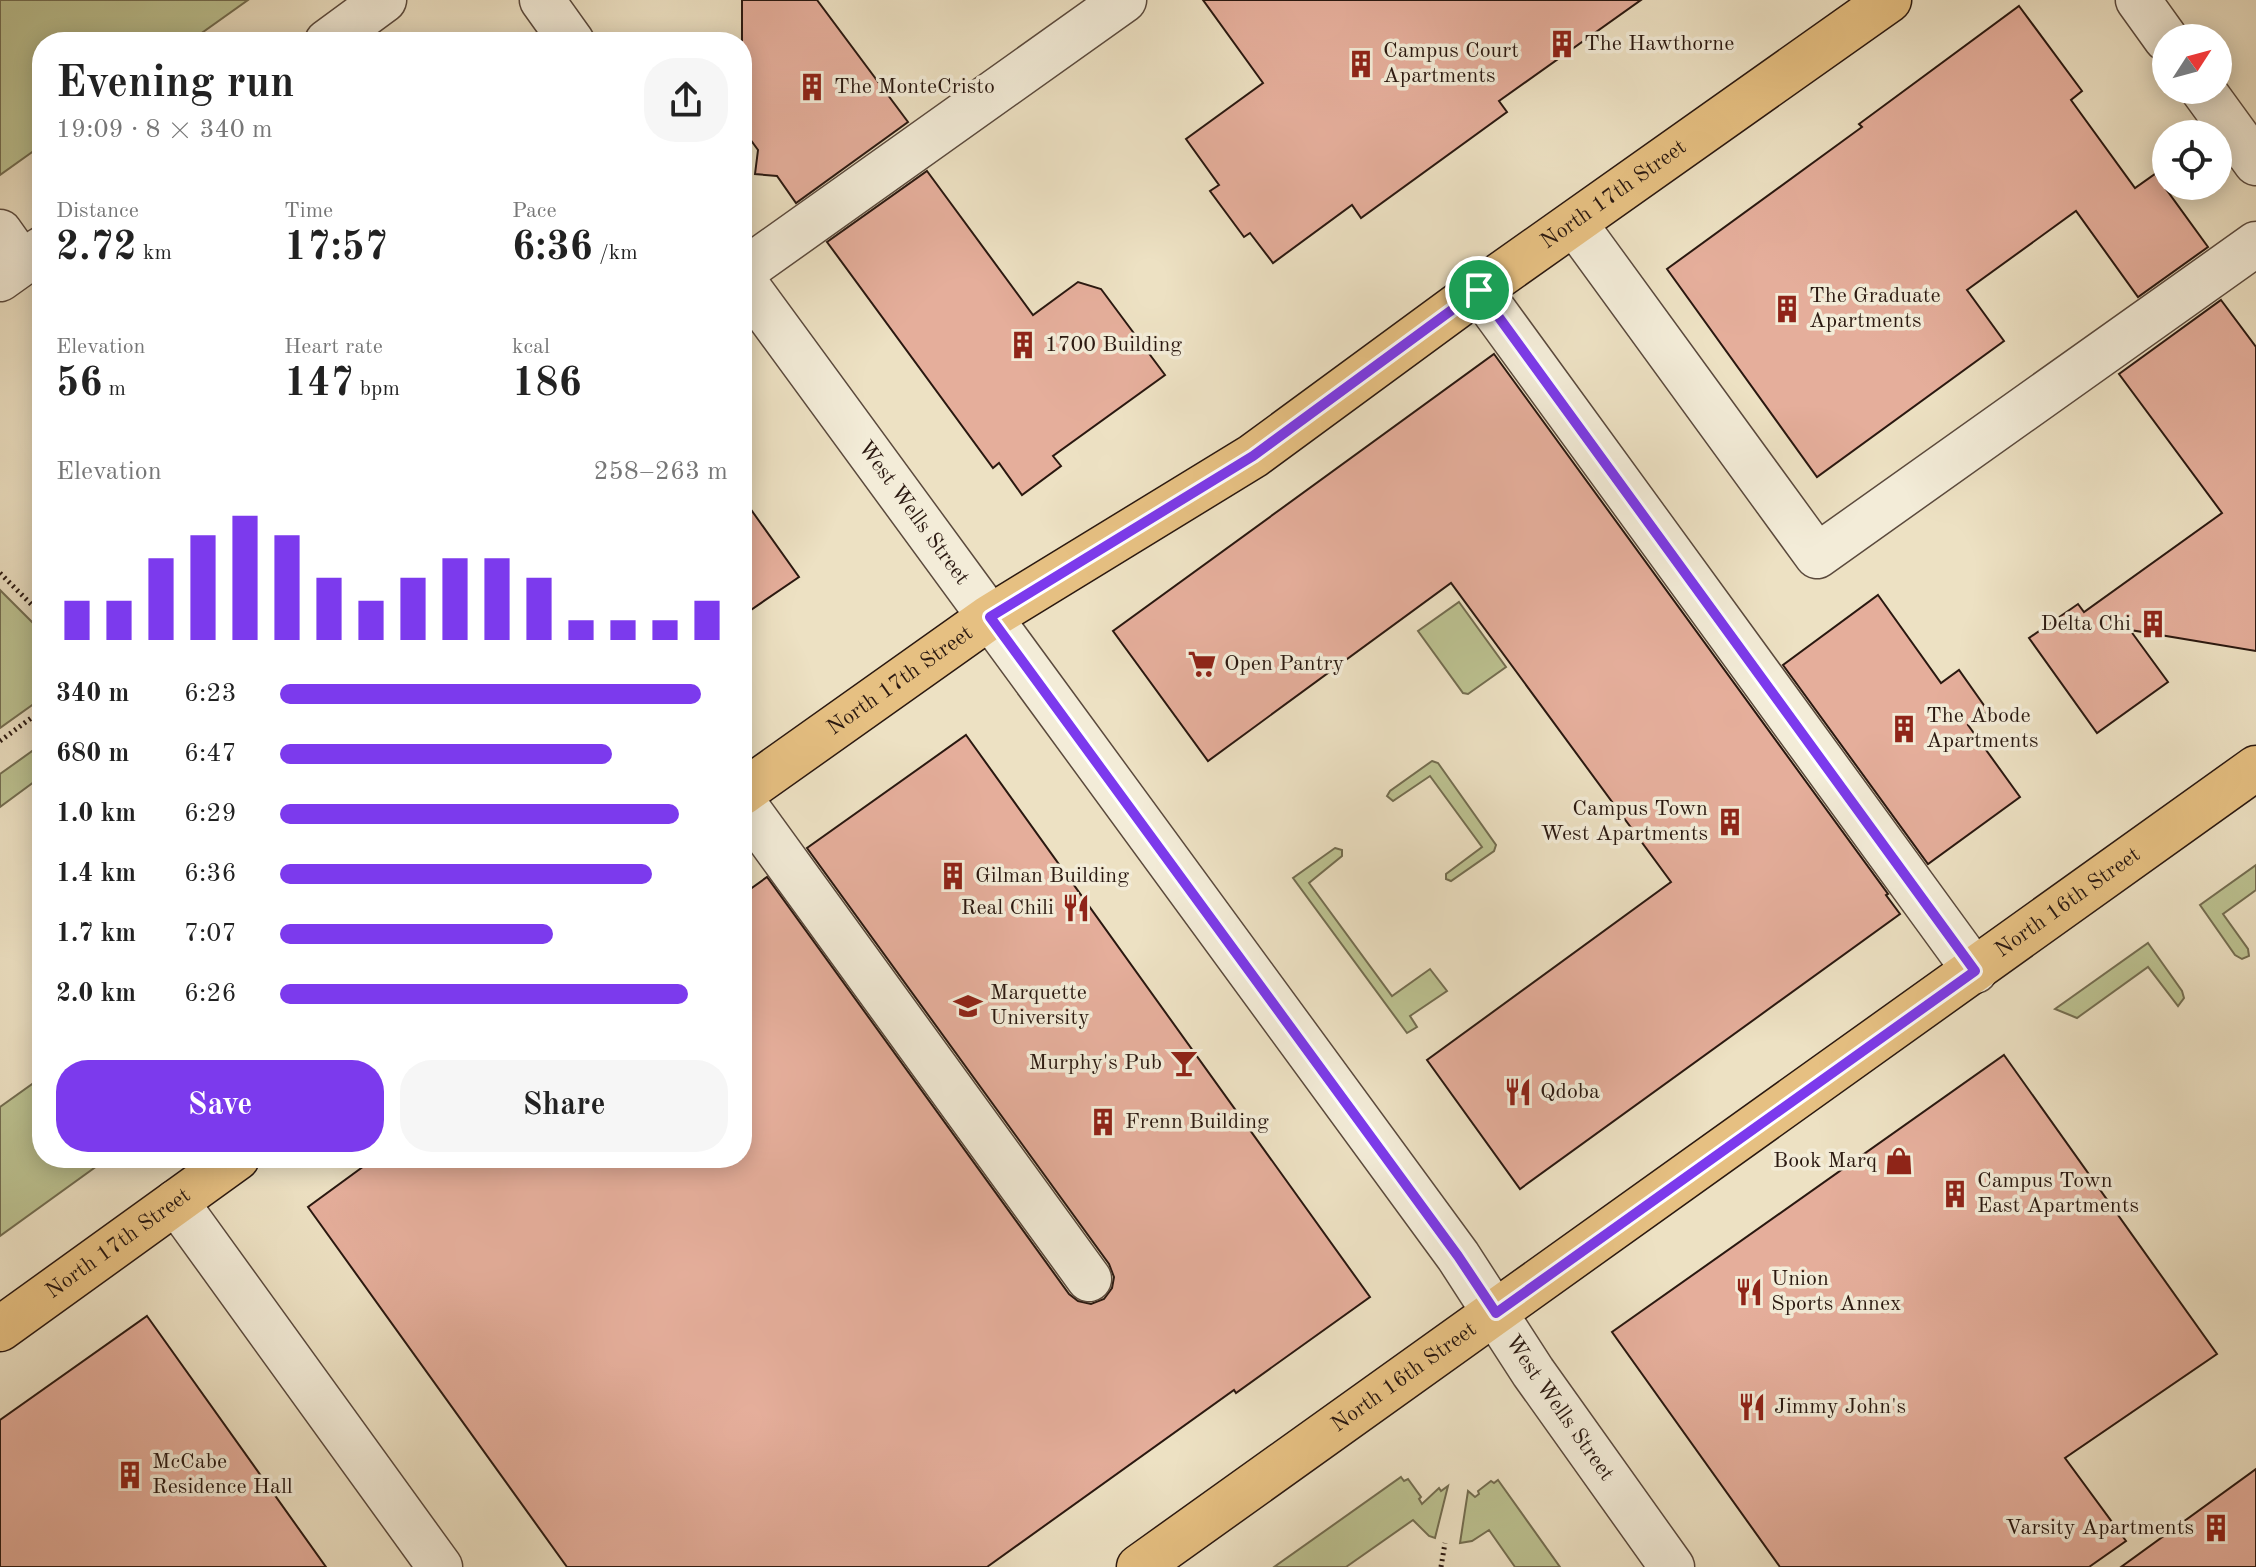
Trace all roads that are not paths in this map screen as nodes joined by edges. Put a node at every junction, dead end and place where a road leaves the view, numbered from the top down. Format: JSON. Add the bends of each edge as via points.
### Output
{"nodes":[{"id":1,"x":384,"y":0,"type":"edge"},
{"id":2,"x":542,"y":0,"type":"edge"},
{"id":3,"x":1124,"y":0,"type":"edge"},
{"id":4,"x":1889,"y":0,"type":"edge"},
{"id":5,"x":2138,"y":0,"type":"edge"},
{"id":6,"x":2155,"y":24,"type":"edge"},
{"id":7,"x":341,"y":32,"type":"edge"},
{"id":8,"x":565,"y":32,"type":"edge"},
{"id":9,"x":2213,"y":104,"type":"edge"},
{"id":10,"x":2256,"y":163,"type":"edge"},
{"id":11,"x":1575,"y":224,"type":"junction"},
{"id":12,"x":2256,"y":244,"type":"edge"},
{"id":13,"x":752,"y":265,"type":"edge"},
{"id":14,"x":1479,"y":290,"type":"junction"},
{"id":15,"x":752,"y":293,"type":"edge"},
{"id":16,"x":990,"y":617,"type":"junction"},
{"id":17,"x":2256,"y":768,"type":"edge"},
{"id":18,"x":752,"y":786,"type":"edge"},
{"id":19,"x":752,"y":815,"type":"edge"},
{"id":20,"x":1975,"y":971,"type":"junction"},
{"id":21,"x":223,"y":1168,"type":"edge"},
{"id":22,"x":176,"y":1202,"type":"junction"},
{"id":23,"x":1089,"y":1279,"type":"dead end"},
{"id":24,"x":1496,"y":1313,"type":"junction"},
{"id":25,"x":0,"y":1329,"type":"edge"},
{"id":26,"x":440,"y":1567,"type":"edge"},
{"id":27,"x":1139,"y":1567,"type":"edge"},
{"id":28,"x":1672,"y":1567,"type":"edge"}],
"edges":[{"from":1,"to":7,"type":"street"},
{"from":2,"to":8,"type":"street"},
{"from":3,"to":13,"type":"street"},
{"from":4,"to":11,"type":"main road","name":"North 17th Street"},
{"from":5,"to":6,"type":"street"},
{"from":9,"to":10,"type":"street"},
{"from":11,"to":12,"type":"street","via":[[1817,556]]},
{"from":11,"to":14,"type":"main road","name":"North 17th Street"},
{"from":14,"to":16,"type":"main road","name":"North 17th Street","via":[[1253,456]]},
{"from":14,"to":20,"type":"street"},
{"from":15,"to":16,"type":"street","name":"West Wells Street"},
{"from":16,"to":18,"type":"main road","name":"North 17th Street"},
{"from":16,"to":24,"type":"street","name":"West Wells Street"},
{"from":17,"to":20,"type":"main road","name":"North 16th Street"},
{"from":19,"to":23,"type":"street"},
{"from":20,"to":24,"type":"main road","name":"North 16th Street"},
{"from":21,"to":22,"type":"main road","name":"North 17th Street"},
{"from":22,"to":25,"type":"main road","name":"North 17th Street"},
{"from":22,"to":26,"type":"street"},
{"from":24,"to":27,"type":"main road","name":"North 16th Street"},
{"from":24,"to":28,"type":"street","name":"West Wells Street"}]}
